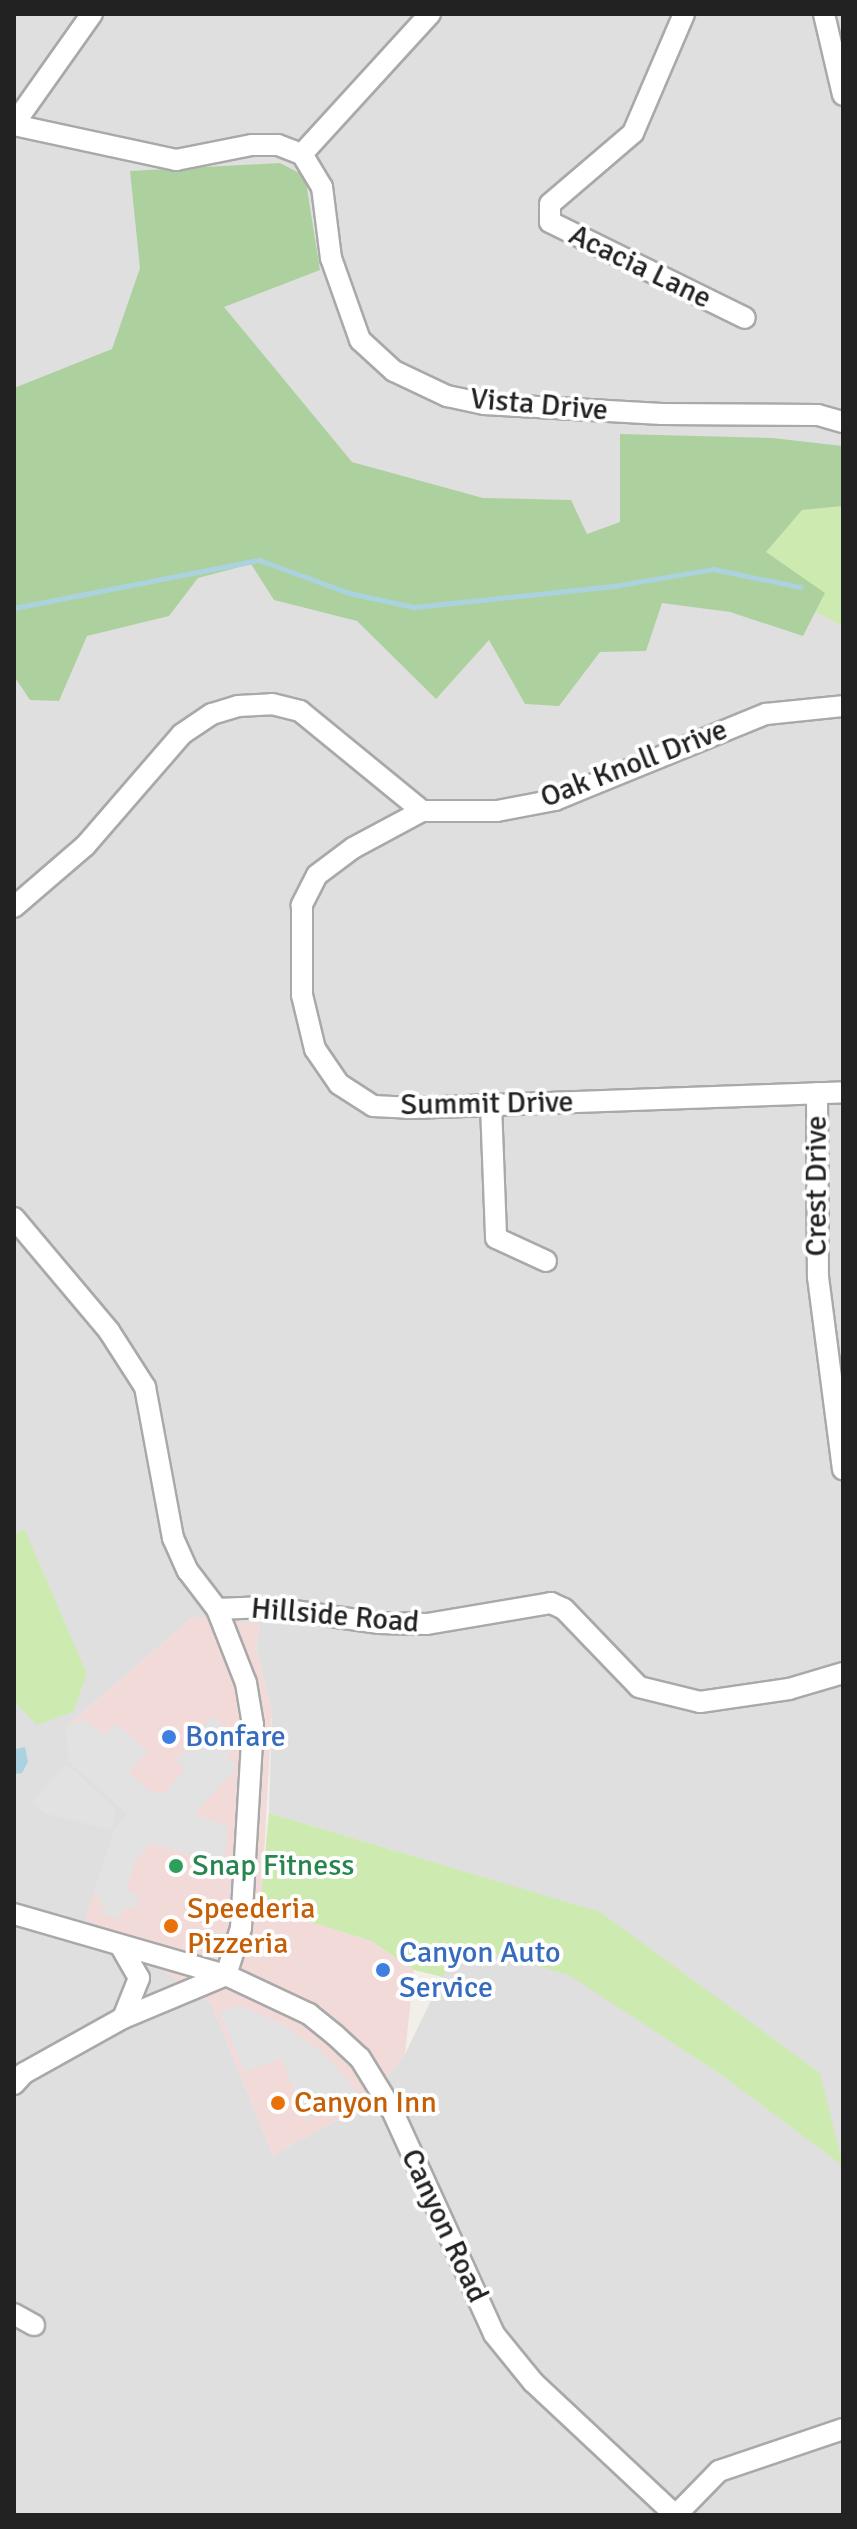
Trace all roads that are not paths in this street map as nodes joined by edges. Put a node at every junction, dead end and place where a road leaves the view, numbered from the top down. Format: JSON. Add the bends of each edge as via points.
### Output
{"nodes":[{"id":1,"x":92,"y":14,"type":"edge"},
{"id":2,"x":430,"y":14,"type":"edge"},
{"id":3,"x":684,"y":14,"type":"edge"},
{"id":4,"x":824,"y":14,"type":"edge"},
{"id":5,"x":843,"y":95,"type":"edge"},
{"id":6,"x":14,"y":124,"type":"edge"},
{"id":7,"x":302,"y":154,"type":"junction"},
{"id":8,"x":745,"y":318,"type":"dead end"},
{"id":9,"x":843,"y":422,"type":"edge"},
{"id":10,"x":843,"y":706,"type":"edge"},
{"id":11,"x":422,"y":811,"type":"junction"},
{"id":12,"x":14,"y":907,"type":"edge"},
{"id":13,"x":843,"y":1092,"type":"edge"},
{"id":14,"x":817,"y":1093,"type":"junction"},
{"id":15,"x":491,"y":1105,"type":"junction"},
{"id":16,"x":14,"y":1218,"type":"edge"},
{"id":17,"x":546,"y":1261,"type":"dead end"},
{"id":18,"x":843,"y":1469,"type":"edge"},
{"id":19,"x":217,"y":1609,"type":"junction"},
{"id":20,"x":843,"y":1673,"type":"edge"},
{"id":21,"x":14,"y":1914,"type":"edge"},
{"id":22,"x":120,"y":1945,"type":"junction"},
{"id":23,"x":226,"y":1975,"type":"junction"},
{"id":24,"x":123,"y":2018,"type":"junction"},
{"id":25,"x":14,"y":2084,"type":"edge"},
{"id":26,"x":14,"y":2314,"type":"edge"},
{"id":27,"x":34,"y":2325,"type":"dead end"},
{"id":28,"x":843,"y":2429,"type":"edge"},
{"id":29,"x":675,"y":2515,"type":"edge"}],
"edges":[{"from":1,"to":6,"type":"street"},
{"from":2,"to":7,"type":"street"},
{"from":3,"to":8,"type":"street","name":"Acacia Lane","via":[[633,133],[550,204],[550,222]]},
{"from":4,"to":5,"type":"street"},
{"from":6,"to":7,"type":"street","via":[[176,160],[252,145],[278,145]]},
{"from":7,"to":9,"type":"street","name":"Vista Drive","via":[[322,187],[331,258],[360,340],[394,371],[421,385],[484,404],[662,414],[818,415]]},
{"from":10,"to":11,"type":"street","name":"Oak Knoll Drive","via":[[766,714],[555,800],[497,811]]},
{"from":11,"to":12,"type":"street","via":[[300,711],[272,704],[238,706],[212,714],[182,734],[85,846]]},
{"from":11,"to":15,"type":"street","name":"Summit Drive","via":[[353,848],[317,875],[302,905],[302,995],[315,1049],[339,1084],[373,1106]]},
{"from":13,"to":14,"type":"street","name":"Summit Drive"},
{"from":14,"to":15,"type":"street","name":"Summit Drive"},
{"from":14,"to":18,"type":"street","name":"Crest Drive","via":[[818,1277]]},
{"from":15,"to":17,"type":"street","via":[[496,1238]]},
{"from":16,"to":19,"type":"street","via":[[109,1331],[145,1387],[173,1538],[188,1571]]},
{"from":19,"to":20,"type":"street","name":"Hillside Road","via":[[266,1607],[378,1623],[427,1624],[551,1603],[564,1609],[639,1687],[700,1702],[789,1689]]},
{"from":19,"to":23,"type":"street","via":[[246,1683],[253,1725],[241,1928]]},
{"from":21,"to":22,"type":"street","name":"Canyon Road"},
{"from":22,"to":23,"type":"street","name":"Canyon Road"},
{"from":22,"to":24,"type":"street","via":[[139,1978]]},
{"from":23,"to":24,"type":"street"},
{"from":23,"to":29,"type":"street","name":"Canyon Road","via":[[309,2014],[360,2058],[392,2110],[494,2334],[533,2382]]},
{"from":24,"to":25,"type":"street","via":[[24,2073]]},
{"from":26,"to":27,"type":"street"},
{"from":28,"to":29,"type":"street","via":[[719,2471]]}]}
